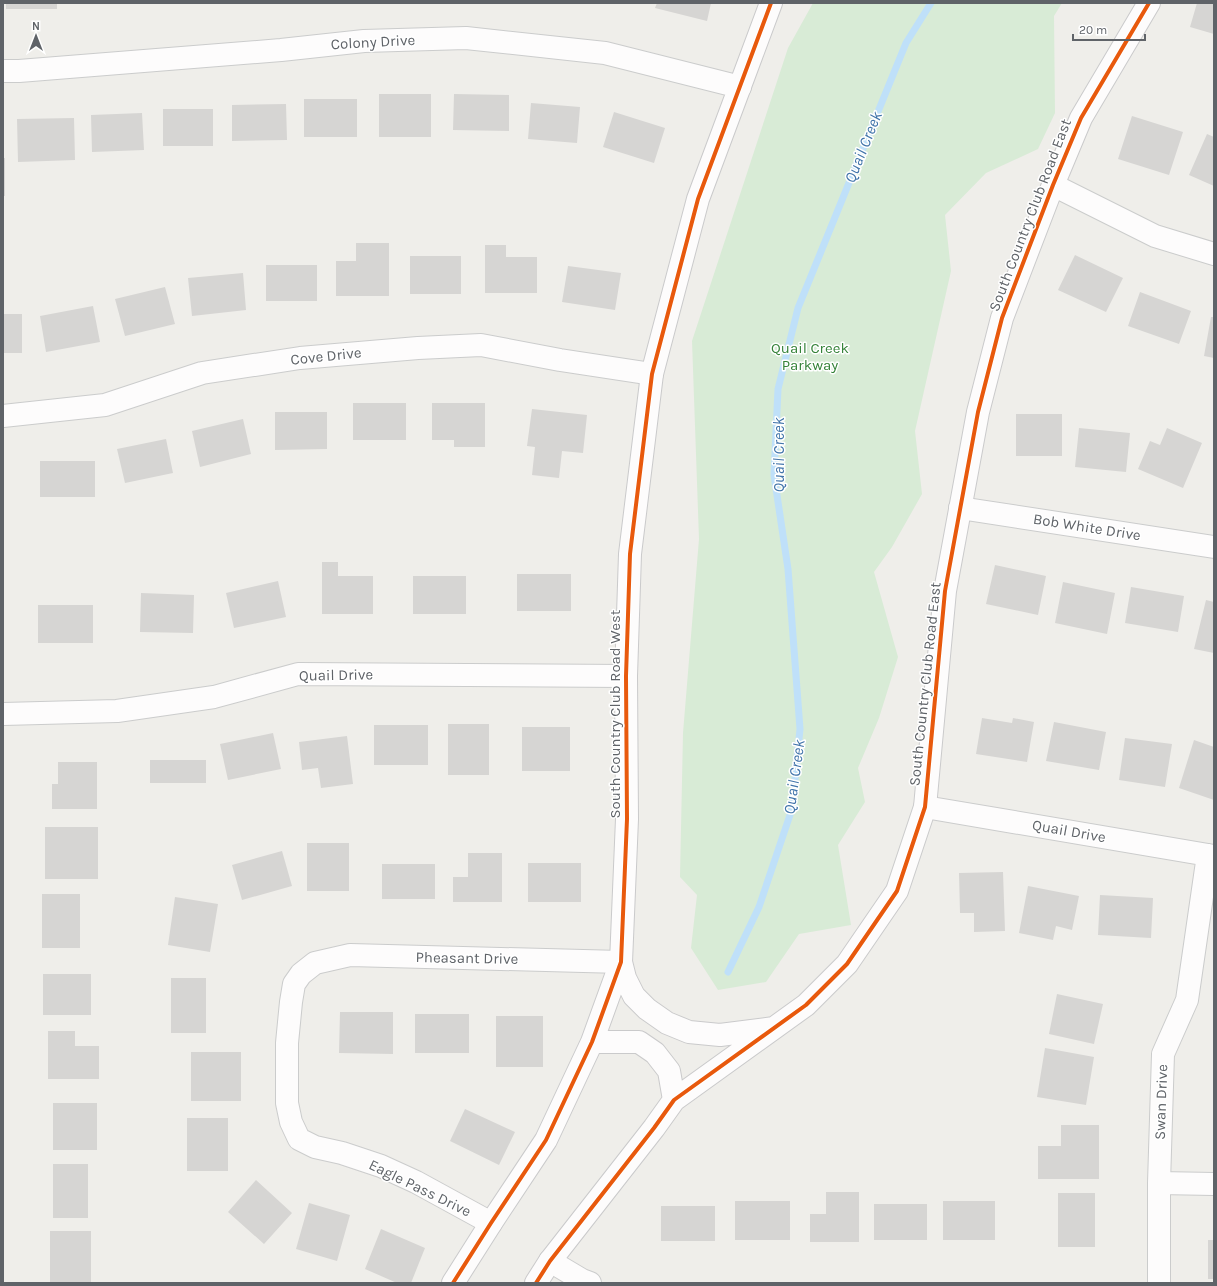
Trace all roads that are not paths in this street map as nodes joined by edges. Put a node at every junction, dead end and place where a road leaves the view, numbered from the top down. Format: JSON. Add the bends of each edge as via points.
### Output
{"nodes":[{"id":1,"x":771,"y":3,"type":"edge"},
{"id":2,"x":1149,"y":3,"type":"edge"},
{"id":3,"x":3,"y":71,"type":"edge"},
{"id":4,"x":740,"y":87,"type":"junction"},
{"id":5,"x":1053,"y":185,"type":"junction"},
{"id":6,"x":1214,"y":254,"type":"edge"},
{"id":7,"x":652,"y":374,"type":"junction"},
{"id":8,"x":3,"y":416,"type":"edge"},
{"id":9,"x":960,"y":508,"type":"junction"},
{"id":10,"x":1214,"y":547,"type":"edge"},
{"id":11,"x":626,"y":676,"type":"junction"},
{"id":12,"x":3,"y":714,"type":"edge"},
{"id":13,"x":925,"y":807,"type":"junction"},
{"id":14,"x":1211,"y":856,"type":"edge"},
{"id":15,"x":620,"y":962,"type":"junction"},
{"id":16,"x":315,"y":963,"type":"joint"},
{"id":17,"x":775,"y":1028,"type":"junction"},
{"id":18,"x":592,"y":1042,"type":"junction"},
{"id":19,"x":674,"y":1100,"type":"junction"},
{"id":20,"x":1159,"y":1183,"type":"junction"},
{"id":21,"x":1214,"y":1184,"type":"edge"},
{"id":22,"x":491,"y":1223,"type":"junction"},
{"id":23,"x":550,"y":1260,"type":"junction"},
{"id":24,"x":453,"y":1283,"type":"edge"},
{"id":25,"x":536,"y":1283,"type":"edge"},
{"id":26,"x":590,"y":1283,"type":"edge"},
{"id":27,"x":1159,"y":1283,"type":"edge"}],
"edges":[{"from":1,"to":4,"type":"street","name":"South Country Club Road West"},
{"from":2,"to":5,"type":"street","name":"South Country Club Road East","via":[[1081,118]]},
{"from":3,"to":4,"type":"street","name":"Colony Drive","via":[[273,51],[364,41],[466,38],[605,53]]},
{"from":4,"to":7,"type":"street","name":"South Country Club Road West","via":[[698,199]]},
{"from":5,"to":6,"type":"street","via":[[1155,236]]},
{"from":5,"to":9,"type":"street","name":"South Country Club Road East","via":[[1002,318],[978,412]]},
{"from":7,"to":8,"type":"street","name":"Cove Drive","via":[[481,345],[418,348],[300,358],[202,372],[105,405]]},
{"from":7,"to":11,"type":"street","name":"South Country Club Road West","via":[[630,554]]},
{"from":9,"to":10,"type":"street","name":"Bob White Drive"},
{"from":9,"to":13,"type":"street","name":"South Country Club Road East","via":[[945,591]]},
{"from":11,"to":12,"type":"street","name":"Quail Drive","via":[[298,674],[214,697],[118,711]]},
{"from":11,"to":15,"type":"street","name":"South Country Club Road West","via":[[627,819]]},
{"from":13,"to":14,"type":"street","name":"Quail Drive"},
{"from":13,"to":17,"type":"street","name":"South Country Club Road East","via":[[897,891],[847,964],[806,1005]]},
{"from":14,"to":20,"type":"street","name":"Swan Drive","via":[[1188,1000],[1163,1054]]},
{"from":15,"to":16,"type":"street","name":"Pheasant Drive","via":[[350,955]]},
{"from":15,"to":17,"type":"street","via":[[634,996],[667,1023],[689,1032],[720,1034]]},
{"from":15,"to":18,"type":"street","name":"South Country Club Road West"},
{"from":16,"to":22,"type":"street","name":"Eagle Pass Drive","via":[[301,974],[294,984],[286,1042],[286,1103],[299,1139],[315,1147],[381,1166]]},
{"from":17,"to":19,"type":"street","name":"South Country Club Road East"},
{"from":18,"to":19,"type":"street","via":[[639,1042],[655,1053],[669,1071]]},
{"from":18,"to":22,"type":"street","name":"South Country Club Road West","via":[[546,1140]]},
{"from":19,"to":23,"type":"street","name":"South Country Club Road East"},
{"from":20,"to":21,"type":"street"},
{"from":20,"to":27,"type":"street","name":"Swan Drive"},
{"from":22,"to":24,"type":"street","name":"South Country Club Road West"},
{"from":23,"to":25,"type":"street"},
{"from":23,"to":26,"type":"street"}]}
